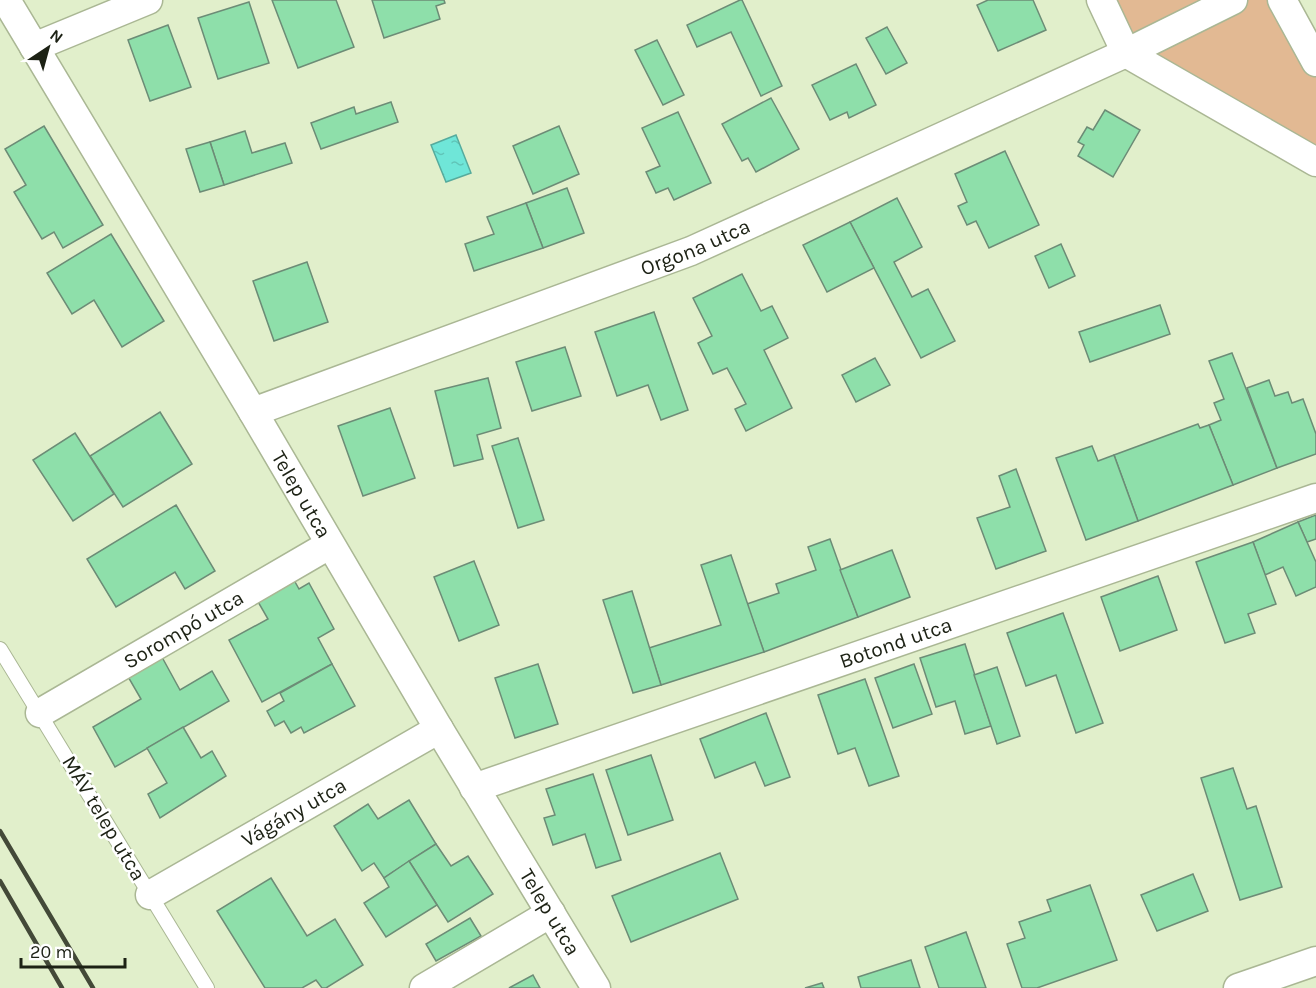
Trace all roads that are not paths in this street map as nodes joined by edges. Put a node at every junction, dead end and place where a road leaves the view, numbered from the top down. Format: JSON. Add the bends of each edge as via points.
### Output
{"nodes":[{"id":1,"x":6,"y":0,"type":"edge"},
{"id":2,"x":148,"y":0,"type":"edge"},
{"id":3,"x":1101,"y":0,"type":"edge"},
{"id":4,"x":1233,"y":0,"type":"edge"},
{"id":5,"x":1281,"y":0,"type":"edge"},
{"id":6,"x":34,"y":47,"type":"junction"},
{"id":7,"x":1126,"y":53,"type":"junction"},
{"id":8,"x":1316,"y":62,"type":"edge"},
{"id":9,"x":1316,"y":162,"type":"edge"},
{"id":10,"x":253,"y":412,"type":"junction"},
{"id":11,"x":1316,"y":498,"type":"edge"},
{"id":12,"x":329,"y":545,"type":"junction"},
{"id":13,"x":0,"y":649,"type":"edge"},
{"id":14,"x":40,"y":713,"type":"junction"},
{"id":15,"x":439,"y":729,"type":"junction"},
{"id":16,"x":474,"y":788,"type":"junction"},
{"id":17,"x":150,"y":895,"type":"junction"},
{"id":18,"x":550,"y":913,"type":"junction"},
{"id":19,"x":1316,"y":961,"type":"edge"},
{"id":20,"x":207,"y":988,"type":"edge"},
{"id":21,"x":424,"y":988,"type":"edge"},
{"id":22,"x":596,"y":988,"type":"edge"},
{"id":23,"x":1238,"y":988,"type":"edge"}],
"edges":[{"from":1,"to":6,"type":"street","name":"Telep utca"},
{"from":2,"to":6,"type":"street"},
{"from":3,"to":7,"type":"street"},
{"from":4,"to":7,"type":"street","name":"Orgona utca"},
{"from":5,"to":8,"type":"street"},
{"from":6,"to":10,"type":"street","name":"Telep utca"},
{"from":7,"to":9,"type":"street"},
{"from":7,"to":10,"type":"street","name":"Orgona utca","via":[[691,251]]},
{"from":10,"to":12,"type":"street","name":"Telep utca"},
{"from":11,"to":16,"type":"street","name":"Botond utca"},
{"from":12,"to":14,"type":"street","name":"Sorompó utca"},
{"from":12,"to":15,"type":"street","name":"Telep utca"},
{"from":13,"to":14,"type":"lane","name":"MÁV telep utca"},
{"from":14,"to":17,"type":"lane","name":"MÁV telep utca"},
{"from":15,"to":16,"type":"street","name":"Telep utca"},
{"from":15,"to":17,"type":"street","name":"Vágány utca"},
{"from":16,"to":18,"type":"street","name":"Telep utca"},
{"from":17,"to":20,"type":"lane","name":"MÁV telep utca"},
{"from":18,"to":21,"type":"street"},
{"from":18,"to":22,"type":"street","name":"Telep utca"},
{"from":19,"to":23,"type":"street"}]}
